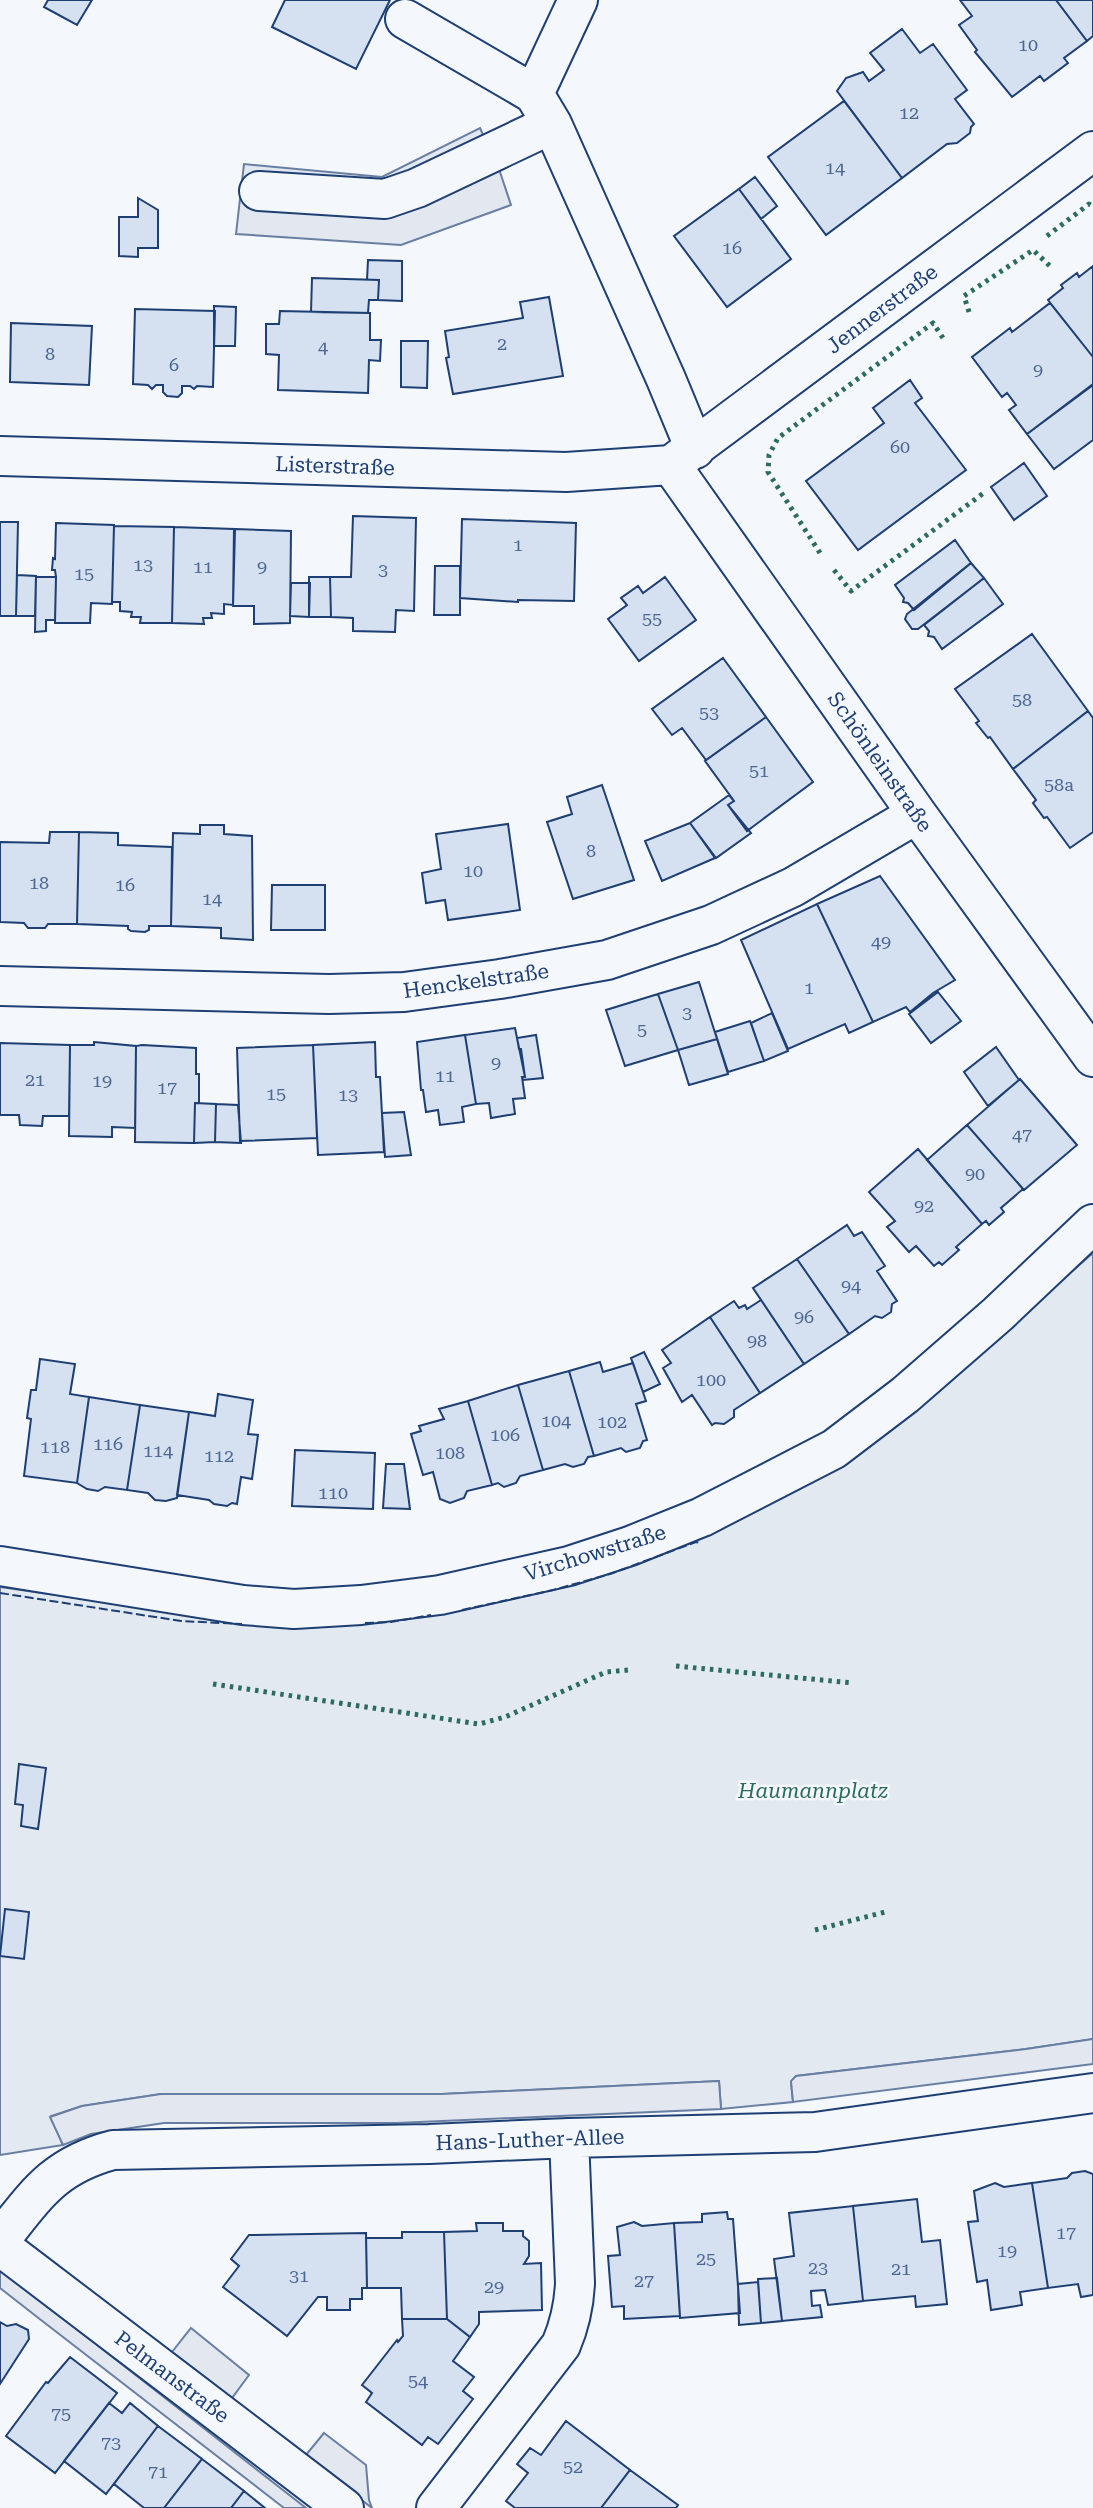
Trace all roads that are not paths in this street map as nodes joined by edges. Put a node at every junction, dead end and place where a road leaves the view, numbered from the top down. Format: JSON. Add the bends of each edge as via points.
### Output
{"nodes":[{"id":1,"x":578,"y":0,"type":"edge"},
{"id":2,"x":405,"y":19,"type":"dead end"},
{"id":3,"x":543,"y":109,"type":"junction"},
{"id":4,"x":1093,"y":151,"type":"edge"},
{"id":5,"x":259,"y":191,"type":"dead end"},
{"id":6,"x":0,"y":456,"type":"edge"},
{"id":7,"x":683,"y":457,"type":"junction"},
{"id":8,"x":917,"y":814,"type":"junction"},
{"id":9,"x":0,"y":986,"type":"edge"},
{"id":10,"x":1093,"y":1057,"type":"edge"},
{"id":11,"x":1093,"y":1224,"type":"edge"},
{"id":12,"x":0,"y":1566,"type":"edge"},
{"id":13,"x":1093,"y":2093,"type":"edge"},
{"id":14,"x":569,"y":2138,"type":"junction"},
{"id":15,"x":0,"y":2240,"type":"edge"},
{"id":16,"x":0,"y":2246,"type":"edge"},
{"id":17,"x":344,"y":2508,"type":"edge"},
{"id":18,"x":436,"y":2508,"type":"edge"}],
"edges":[{"from":1,"to":3,"type":"street"},
{"from":2,"to":3,"type":"street"},
{"from":3,"to":5,"type":"street","via":[[417,188],[385,199]]},
{"from":3,"to":7,"type":"street","name":"Schönleinstraße","via":[[666,379]]},
{"from":4,"to":7,"type":"street","name":"Jennerstraße"},
{"from":6,"to":7,"type":"street","name":"Listerstraße","via":[[566,472]]},
{"from":7,"to":8,"type":"street","name":"Schönleinstraße"},
{"from":8,"to":9,"type":"street","name":"Henckelstraße","via":[[793,887],[711,925],[607,960],[404,992],[329,995]]},
{"from":8,"to":10,"type":"street","name":"Schönleinstraße"},
{"from":11,"to":12,"type":"street","name":"Virchowstraße","via":[[905,1395],[834,1449],[693,1521],[569,1566],[440,1595],[294,1609]]},
{"from":13,"to":14,"type":"street","name":"Hans-Luther-Allee","via":[[816,2132]]},
{"from":14,"to":15,"type":"street","name":"Hans-Luther-Allee","via":[[113,2150],[76,2162],[44,2185]]},
{"from":14,"to":18,"type":"street","via":[[575,2283],[568,2329],[561,2345]]},
{"from":16,"to":17,"type":"street","name":"Pelmanstraße"}]}
